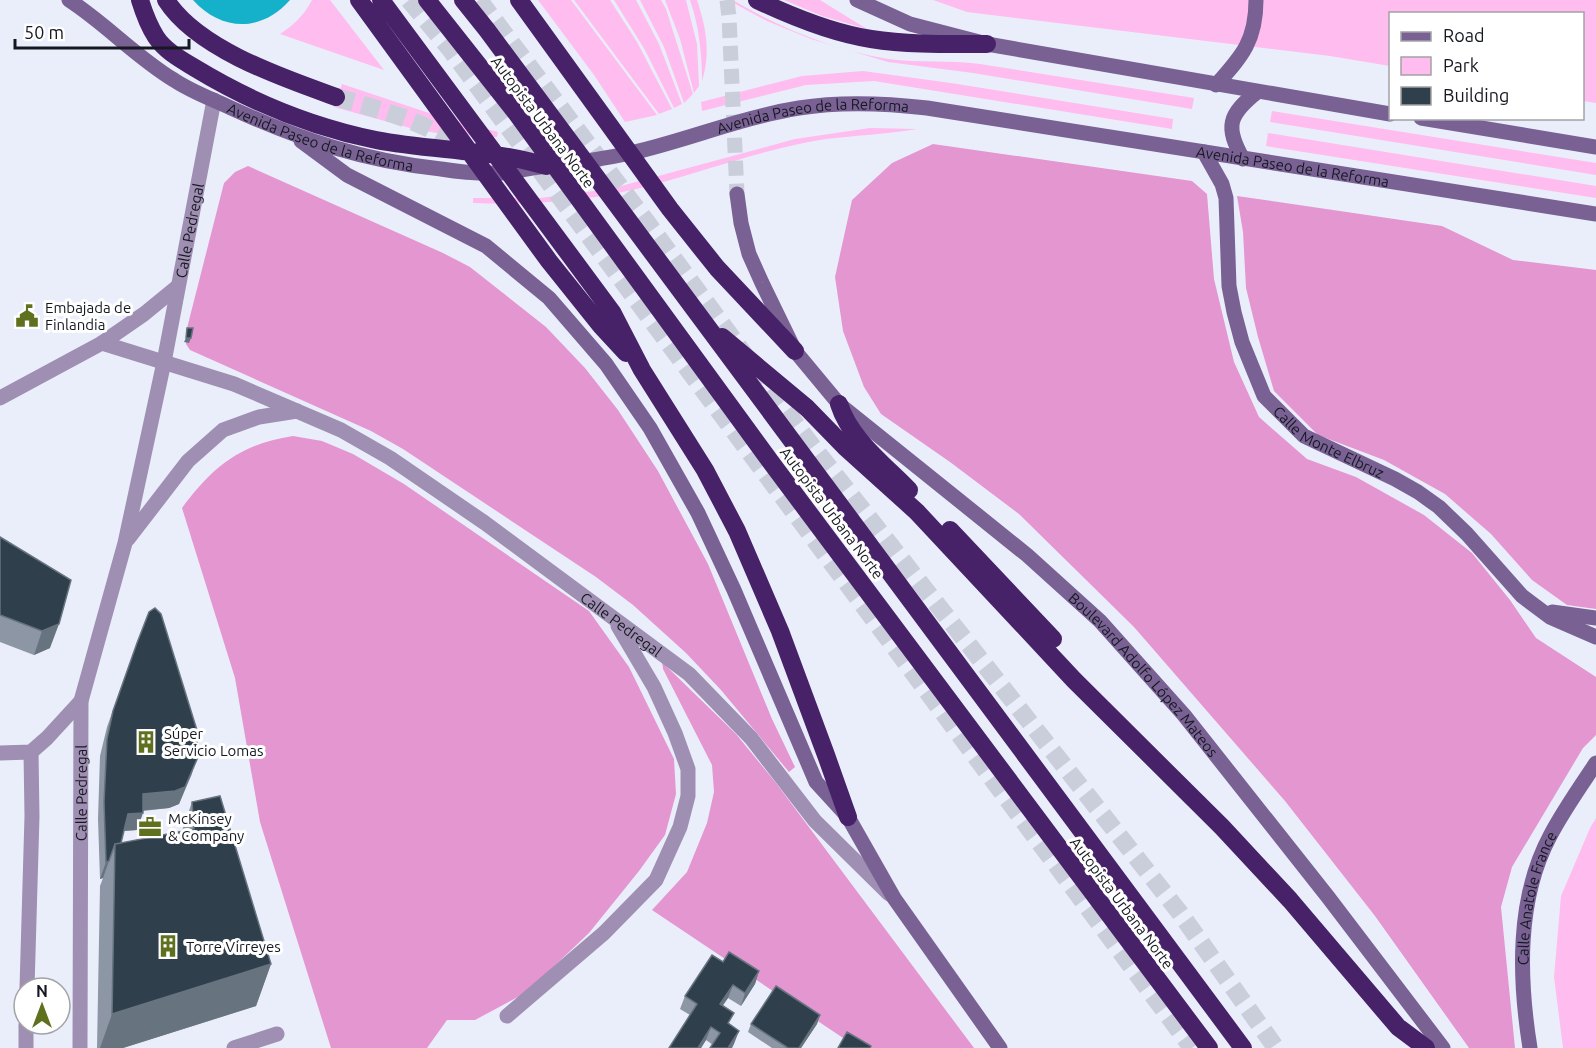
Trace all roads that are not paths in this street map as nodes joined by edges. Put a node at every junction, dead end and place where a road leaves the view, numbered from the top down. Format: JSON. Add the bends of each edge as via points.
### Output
{"nodes":[{"id":1,"x":69,"y":0,"type":"edge"},
{"id":2,"x":140,"y":0,"type":"edge"},
{"id":3,"x":359,"y":0,"type":"edge"},
{"id":4,"x":381,"y":0,"type":"edge"},
{"id":5,"x":427,"y":0,"type":"edge"},
{"id":6,"x":463,"y":0,"type":"edge"},
{"id":7,"x":519,"y":0,"type":"edge"},
{"id":8,"x":757,"y":0,"type":"edge"},
{"id":9,"x":1256,"y":0,"type":"edge"},
{"id":10,"x":859,"y":2,"type":"edge"},
{"id":11,"x":168,"y":4,"type":"edge"},
{"id":12,"x":987,"y":45,"type":"junction"},
{"id":13,"x":1216,"y":85,"type":"junction"},
{"id":14,"x":1257,"y":92,"type":"junction"},
{"id":15,"x":336,"y":97,"type":"tunnel mouth"},
{"id":16,"x":214,"y":100,"type":"junction"},
{"id":17,"x":1389,"y":114,"type":"edge"},
{"id":18,"x":1433,"y":120,"type":"edge"},
{"id":19,"x":293,"y":134,"type":"junction"},
{"id":20,"x":1596,"y":147,"type":"edge"},
{"id":21,"x":1204,"y":152,"type":"junction"},
{"id":22,"x":1243,"y":159,"type":"junction"},
{"id":23,"x":546,"y":166,"type":"junction"},
{"id":24,"x":737,"y":194,"type":"tunnel mouth"},
{"id":25,"x":1596,"y":214,"type":"edge"},
{"id":26,"x":177,"y":287,"type":"junction"},
{"id":27,"x":703,"y":322,"type":"junction"},
{"id":28,"x":102,"y":343,"type":"junction"},
{"id":29,"x":795,"y":351,"type":"junction"},
{"id":30,"x":164,"y":362,"type":"junction"},
{"id":31,"x":642,"y":370,"type":"junction"},
{"id":32,"x":0,"y":398,"type":"edge"},
{"id":33,"x":839,"y":404,"type":"junction"},
{"id":34,"x":297,"y":411,"type":"junction"},
{"id":35,"x":125,"y":543,"type":"junction"},
{"id":36,"x":948,"y":544,"type":"junction"},
{"id":37,"x":998,"y":579,"type":"junction"},
{"id":38,"x":1535,"y":607,"type":"junction"},
{"id":39,"x":614,"y":618,"type":"junction"},
{"id":40,"x":1596,"y":618,"type":"edge"},
{"id":41,"x":1596,"y":637,"type":"edge"},
{"id":42,"x":1074,"y":680,"type":"junction"},
{"id":43,"x":81,"y":701,"type":"junction"},
{"id":44,"x":31,"y":752,"type":"junction"},
{"id":45,"x":0,"y":753,"type":"edge"},
{"id":46,"x":1596,"y":763,"type":"edge"},
{"id":47,"x":848,"y":817,"type":"junction"},
{"id":48,"x":894,"y":898,"type":"junction"},
{"id":49,"x":27,"y":976,"type":"edge"},
{"id":50,"x":507,"y":1016,"type":"dead end"},
{"id":51,"x":277,"y":1034,"type":"dead end"},
{"id":52,"x":80,"y":1048,"type":"edge"},
{"id":53,"x":234,"y":1048,"type":"edge"},
{"id":54,"x":1000,"y":1048,"type":"edge"},
{"id":55,"x":1209,"y":1048,"type":"edge"},
{"id":56,"x":1243,"y":1048,"type":"edge"},
{"id":57,"x":1426,"y":1048,"type":"edge"},
{"id":58,"x":1443,"y":1048,"type":"edge"},
{"id":59,"x":1530,"y":1048,"type":"edge"}],
"edges":[{"from":1,"to":16,"type":"main road","name":"Avenida Paseo de la Reforma","via":[[152,66]]},
{"from":2,"to":23,"type":"highway","via":[[157,39],[173,54],[252,99],[306,121],[377,140],[511,157]]},
{"from":3,"to":31,"type":"highway","via":[[574,294]]},
{"from":4,"to":31,"type":"highway","via":[[612,312]]},
{"from":5,"to":55,"type":"highway","name":"Autopista Urbana Norte","via":[[518,114],[766,455]]},
{"from":6,"to":27,"type":"highway","name":"Autopista Urbana Norte"},
{"from":7,"to":29,"type":"highway","via":[[676,217],[717,268]]},
{"from":8,"to":12,"type":"highway","via":[[807,21],[869,39]]},
{"from":9,"to":13,"type":"main road","via":[[1256,19],[1248,44]]},
{"from":10,"to":12,"type":"main road","via":[[910,24]]},
{"from":11,"to":15,"type":"highway","via":[[183,21],[220,48]]},
{"from":12,"to":13,"type":"main road"},
{"from":13,"to":14,"type":"main road"},
{"from":14,"to":17,"type":"main road"},
{"from":14,"to":22,"type":"main road","via":[[1240,105],[1232,122],[1232,140]]},
{"from":16,"to":19,"type":"main road","name":"Avenida Paseo de la Reforma"},
{"from":16,"to":26,"type":"street","name":"Calle Pedregal"},
{"from":18,"to":20,"type":"main road"},
{"from":19,"to":23,"type":"main road","name":"Avenida Paseo de la Reforma","via":[[373,159],[465,172],[500,173]]},
{"from":19,"to":47,"type":"main road","via":[[347,175],[486,246],[549,298],[580,333],[629,396],[687,490],[735,590],[816,782]]},
{"from":21,"to":22,"type":"main road","name":"Avenida Paseo de la Reforma"},
{"from":21,"to":23,"type":"main road","name":"Avenida Paseo de la Reforma","via":[[927,108],[865,103],[799,108],[633,152]]},
{"from":21,"to":38,"type":"main road","name":"Calle Monte Elbruz","via":[[1226,198],[1229,286],[1242,342],[1264,396],[1304,436],[1395,479],[1439,507]]},
{"from":22,"to":25,"type":"main road","name":"Avenida Paseo de la Reforma"},
{"from":24,"to":29,"type":"main road","name":"Boulevard Adolfo López Mateos","via":[[749,254]]},
{"from":26,"to":28,"type":"street"},
{"from":26,"to":30,"type":"street","name":"Calle Pedregal"},
{"from":27,"to":36,"type":"highway","via":[[807,408]]},
{"from":27,"to":56,"type":"highway","name":"Autopista Urbana Norte"},
{"from":28,"to":30,"type":"street","name":"Calle Pedregal"},
{"from":28,"to":32,"type":"street"},
{"from":29,"to":33,"type":"main road","name":"Boulevard Adolfo López Mateos"},
{"from":30,"to":34,"type":"street","name":"Calle Pedregal","via":[[234,384]]},
{"from":30,"to":35,"type":"street","name":"Calle Pedregal"},
{"from":31,"to":47,"type":"highway","via":[[705,470],[737,531],[804,693]]},
{"from":33,"to":37,"type":"highway","via":[[852,431]]},
{"from":33,"to":58,"type":"main road","name":"Boulevard Adolfo López Mateos","via":[[1027,555],[1100,621],[1191,724]]},
{"from":34,"to":35,"type":"street","name":"Calle Pedregal","via":[[259,417],[223,430],[188,460]]},
{"from":34,"to":39,"type":"street","name":"Calle Pedregal","via":[[390,458]]},
{"from":35,"to":43,"type":"street","name":"Calle Pedregal"},
{"from":36,"to":37,"type":"highway"},
{"from":36,"to":42,"type":"highway"},
{"from":37,"to":42,"type":"highway","via":[[1055,641],[1068,660]]},
{"from":38,"to":40,"type":"main road"},
{"from":38,"to":41,"type":"main road","name":"Calle Monte Elbruz","via":[[1566,626]]},
{"from":39,"to":48,"type":"street","name":"Calle Pedregal","via":[[688,674],[751,738],[815,821]]},
{"from":39,"to":50,"type":"street","via":[[654,687],[688,769],[688,796],[681,827],[656,880],[604,933]]},
{"from":42,"to":57,"type":"highway","via":[[1222,827],[1398,1027]]},
{"from":43,"to":44,"type":"street"},
{"from":43,"to":52,"type":"street","name":"Calle Pedregal"},
{"from":44,"to":45,"type":"street"},
{"from":44,"to":49,"type":"street"},
{"from":46,"to":59,"type":"main road","name":"Calle Anatole France","via":[[1549,838],[1533,883],[1523,940]]},
{"from":47,"to":48,"type":"main road"},
{"from":48,"to":54,"type":"main road"},
{"from":51,"to":53,"type":"street"}]}
